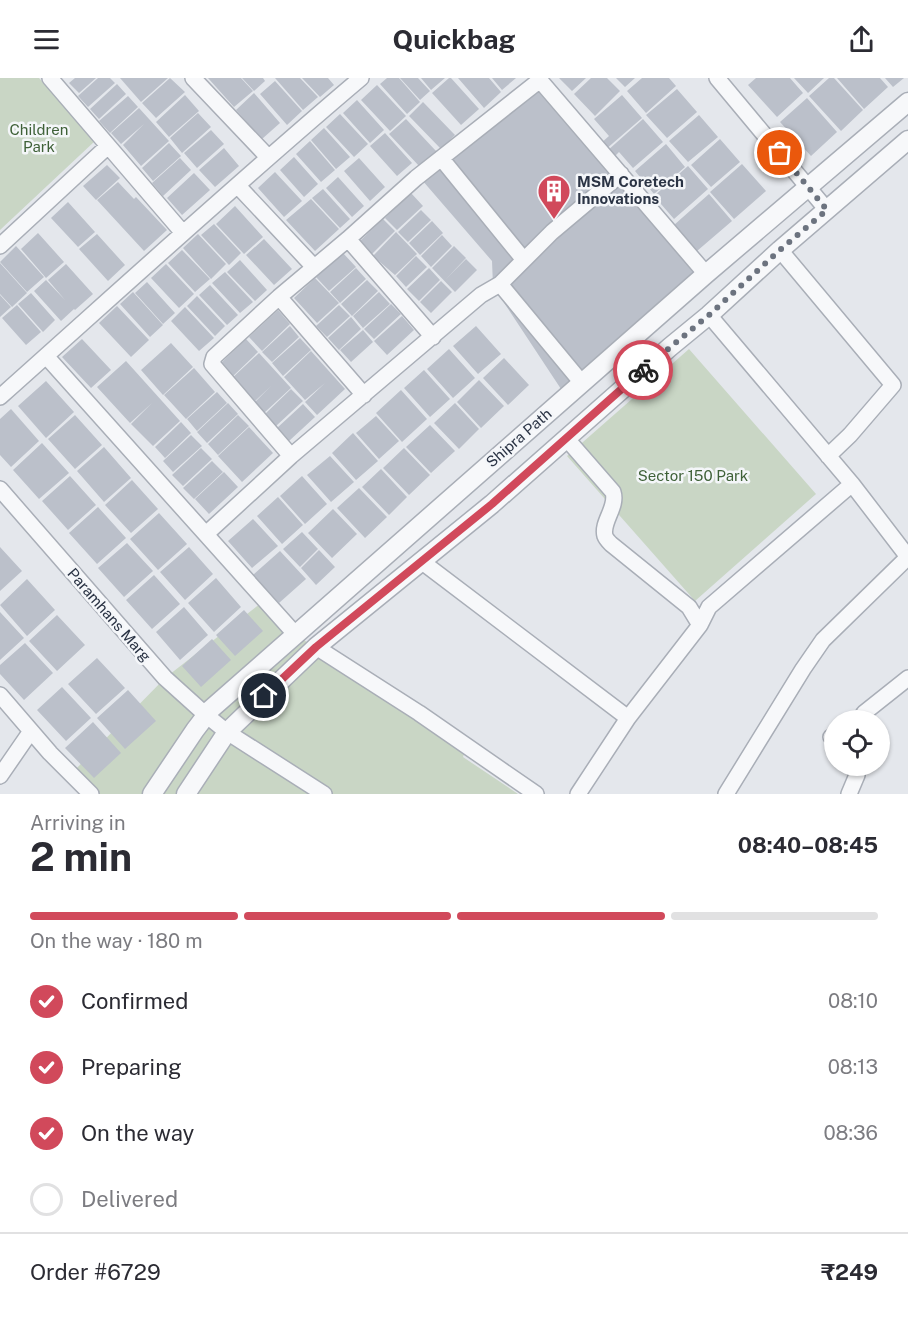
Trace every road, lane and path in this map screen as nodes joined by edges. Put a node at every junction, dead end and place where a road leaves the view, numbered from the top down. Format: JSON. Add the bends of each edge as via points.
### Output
{"nodes":[{"id":1,"x":50,"y":78,"type":"edge"},
{"id":2,"x":361,"y":78,"type":"edge"},
{"id":3,"x":196,"y":79,"type":"edge"},
{"id":4,"x":539,"y":79,"type":"edge"},
{"id":5,"x":725,"y":81,"type":"edge"},
{"id":6,"x":908,"y":102,"type":"edge"},
{"id":7,"x":908,"y":140,"type":"edge"},
{"id":8,"x":108,"y":146,"type":"junction"},
{"id":9,"x":268,"y":157,"type":"junction"},
{"id":10,"x":441,"y":158,"type":"junction"},
{"id":11,"x":621,"y":174,"type":"junction"},
{"id":12,"x":238,"y":186,"type":"junction"},
{"id":13,"x":808,"y":187,"type":"junction"},
{"id":14,"x":827,"y":210,"type":"junction"},
{"id":15,"x":183,"y":233,"type":"junction"},
{"id":16,"x":348,"y":239,"type":"junction"},
{"id":17,"x":0,"y":246,"type":"edge"},
{"id":18,"x":780,"y":250,"type":"junction"},
{"id":19,"x":524,"y":260,"type":"junction"},
{"id":20,"x":314,"y":267,"type":"junction"},
{"id":21,"x":706,"y":274,"type":"junction"},
{"id":22,"x":500,"y":284,"type":"junction"},
{"id":23,"x":279,"y":297,"type":"junction"},
{"id":24,"x":709,"y":315,"type":"junction"},
{"id":25,"x":433,"y":337,"type":"junction"},
{"id":26,"x":46,"y":356,"type":"junction"},
{"id":27,"x":582,"y":383,"type":"junction"},
{"id":28,"x":364,"y":395,"type":"junction"},
{"id":29,"x":0,"y":397,"type":"edge"},
{"id":30,"x":566,"y":438,"type":"junction"},
{"id":31,"x":291,"y":456,"type":"junction"},
{"id":32,"x":828,"y":456,"type":"junction"},
{"id":33,"x":852,"y":484,"type":"junction"},
{"id":34,"x":0,"y":489,"type":"edge"},
{"id":35,"x":206,"y":534,"type":"junction"},
{"id":36,"x":908,"y":557,"type":"edge"},
{"id":37,"x":421,"y":561,"type":"junction"},
{"id":38,"x":700,"y":625,"type":"junction"},
{"id":39,"x":296,"y":635,"type":"junction"},
{"id":40,"x":316,"y":647,"type":"junction"},
{"id":41,"x":908,"y":678,"type":"edge"},
{"id":42,"x":0,"y":695,"type":"edge"},
{"id":43,"x":868,"y":710,"type":"edge"},
{"id":44,"x":206,"y":715,"type":"junction"},
{"id":45,"x":628,"y":718,"type":"junction"},
{"id":46,"x":31,"y":731,"type":"junction"},
{"id":47,"x":226,"y":732,"type":"junction"},
{"id":48,"x":2,"y":771,"type":"edge"},
{"id":49,"x":857,"y":776,"type":"edge"},
{"id":50,"x":91,"y":794,"type":"edge"},
{"id":51,"x":152,"y":794,"type":"edge"},
{"id":52,"x":186,"y":794,"type":"edge"},
{"id":53,"x":324,"y":794,"type":"edge"},
{"id":54,"x":536,"y":794,"type":"edge"},
{"id":55,"x":578,"y":794,"type":"edge"},
{"id":56,"x":726,"y":794,"type":"edge"},
{"id":57,"x":849,"y":794,"type":"edge"}],
"edges":[{"from":1,"to":8,"type":"street"},
{"from":2,"to":9,"type":"street"},
{"from":3,"to":9,"type":"street"},
{"from":4,"to":10,"type":"street"},
{"from":4,"to":11,"type":"street"},
{"from":5,"to":13,"type":"street"},
{"from":6,"to":13,"type":"street","name":"Shipra Path"},
{"from":7,"to":14,"type":"street","name":"Shipra Path"},
{"from":8,"to":15,"type":"street"},
{"from":8,"to":17,"type":"street"},
{"from":9,"to":12,"type":"street"},
{"from":10,"to":16,"type":"street"},
{"from":10,"to":19,"type":"street"},
{"from":11,"to":19,"type":"street"},
{"from":11,"to":21,"type":"street"},
{"from":12,"to":15,"type":"street"},
{"from":12,"to":20,"type":"street"},
{"from":13,"to":14,"type":"street"},
{"from":13,"to":21,"type":"street","name":"Shipra Path"},
{"from":14,"to":18,"type":"street","name":"Shipra Path"},
{"from":15,"to":26,"type":"street"},
{"from":16,"to":20,"type":"street"},
{"from":16,"to":25,"type":"street"},
{"from":18,"to":24,"type":"street","name":"Shipra Path"},
{"from":18,"to":32,"type":"street","via":[[893,385]]},
{"from":19,"to":22,"type":"street"},
{"from":20,"to":23,"type":"street"},
{"from":21,"to":27,"type":"street","name":"Shipra Path"},
{"from":22,"to":25,"type":"street","via":[[481,295]]},
{"from":22,"to":27,"type":"street"},
{"from":23,"to":28,"type":"street"},
{"from":23,"to":31,"type":"street","via":[[214,357],[212,364]]},
{"from":24,"to":30,"type":"street","name":"Shipra Path"},
{"from":24,"to":32,"type":"street"},
{"from":25,"to":28,"type":"street"},
{"from":26,"to":29,"type":"street"},
{"from":26,"to":35,"type":"street"},
{"from":27,"to":39,"type":"street","name":"Shipra Path"},
{"from":28,"to":31,"type":"street"},
{"from":30,"to":37,"type":"street","name":"Shipra Path"},
{"from":30,"to":38,"type":"street","via":[[613,492],[615,498],[605,536],[689,607]]},
{"from":31,"to":35,"type":"street"},
{"from":32,"to":33,"type":"street"},
{"from":33,"to":36,"type":"street"},
{"from":33,"to":38,"type":"street","via":[[708,607]]},
{"from":34,"to":44,"type":"street","name":"Paramhans Marg","via":[[165,678]]},
{"from":35,"to":39,"type":"street"},
{"from":36,"to":56,"type":"street","via":[[824,640]]},
{"from":37,"to":40,"type":"street","name":"Shipra Path"},
{"from":37,"to":45,"type":"street"},
{"from":38,"to":45,"type":"street"},
{"from":39,"to":44,"type":"street","name":"Shipra Path"},
{"from":40,"to":47,"type":"street","name":"Shipra Path"},
{"from":40,"to":54,"type":"street"},
{"from":41,"to":43,"type":"street"},
{"from":42,"to":46,"type":"street"},
{"from":44,"to":47,"type":"street","name":"Paramhans Marg"},
{"from":44,"to":51,"type":"street","name":"Shipra Path"},
{"from":45,"to":55,"type":"street"},
{"from":46,"to":48,"type":"street"},
{"from":46,"to":50,"type":"street"},
{"from":47,"to":52,"type":"street","name":"Shipra Path"},
{"from":47,"to":53,"type":"street","name":"Paramhans Marg"},
{"from":49,"to":57,"type":"street"}]}
